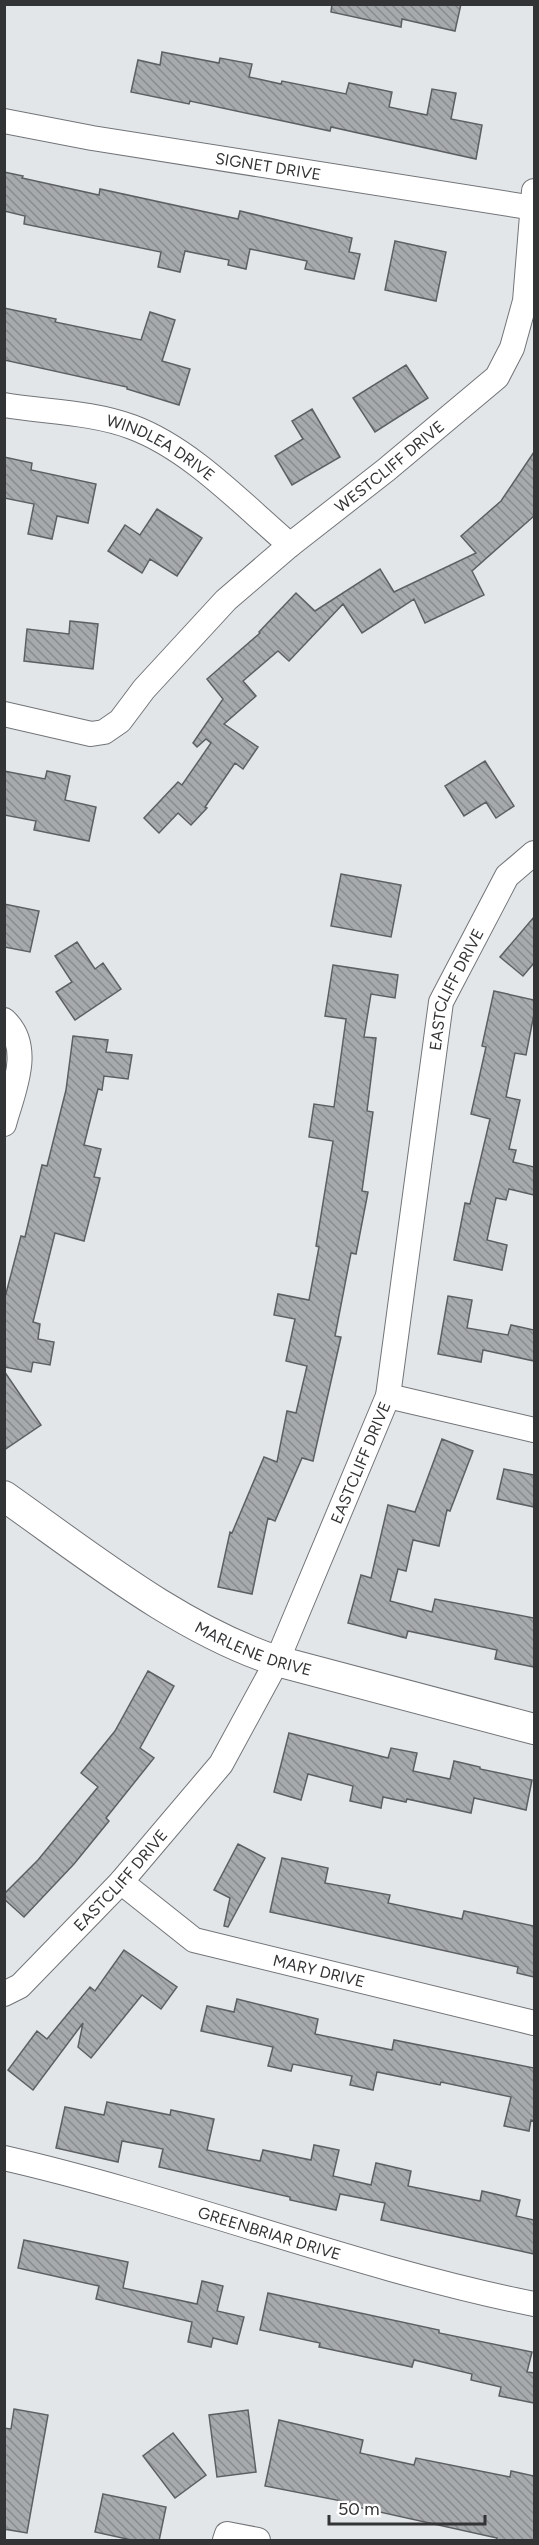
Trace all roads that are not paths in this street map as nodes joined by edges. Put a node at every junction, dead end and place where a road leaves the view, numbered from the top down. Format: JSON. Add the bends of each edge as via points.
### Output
{"nodes":[{"id":1,"x":4,"y":121,"type":"edge"},
{"id":2,"x":534,"y":200,"type":"edge"},
{"id":3,"x":4,"y":405,"type":"edge"},
{"id":4,"x":290,"y":545,"type":"junction"},
{"id":5,"x":4,"y":714,"type":"edge"},
{"id":6,"x":534,"y":853,"type":"edge"},
{"id":7,"x":4,"y":1020,"type":"edge"},
{"id":8,"x":4,"y":1124,"type":"edge"},
{"id":9,"x":388,"y":1396,"type":"junction"},
{"id":10,"x":534,"y":1430,"type":"edge"},
{"id":11,"x":4,"y":1496,"type":"edge"},
{"id":12,"x":277,"y":1661,"type":"junction"},
{"id":13,"x":534,"y":1728,"type":"edge"},
{"id":14,"x":121,"y":1882,"type":"junction"},
{"id":15,"x":4,"y":1994,"type":"edge"},
{"id":16,"x":534,"y":2023,"type":"edge"},
{"id":17,"x":4,"y":2158,"type":"edge"},
{"id":18,"x":534,"y":2304,"type":"edge"},
{"id":19,"x":225,"y":2541,"type":"edge"},
{"id":20,"x":258,"y":2541,"type":"edge"}],
"edges":[{"from":1,"to":2,"type":"street","name":"SIGNET DRIVE","via":[[92,138]]},
{"from":2,"to":4,"type":"street","name":"WESTCLIFF DRIVE","via":[[525,301],[512,348],[497,377]]},
{"from":3,"to":4,"type":"street","name":"WINDLEA DRIVE","via":[[100,418],[133,427],[182,452]]},
{"from":4,"to":5,"type":"street","name":"WESTCLIFF DRIVE","via":[[226,600],[144,689],[120,721],[104,732],[92,734]]},
{"from":6,"to":9,"type":"street","name":"EASTCLIFF DRIVE","via":[[507,876],[441,1002]]},
{"from":7,"to":8,"type":"street","via":[[18,1041],[21,1064]]},
{"from":9,"to":10,"type":"street"},
{"from":9,"to":12,"type":"street","name":"EASTCLIFF DRIVE"},
{"from":11,"to":12,"type":"street","name":"MARLENE DRIVE","via":[[144,1594],[245,1651]]},
{"from":12,"to":13,"type":"street","name":"MARLENE DRIVE"},
{"from":12,"to":14,"type":"street","name":"EASTCLIFF DRIVE","via":[[221,1764]]},
{"from":14,"to":15,"type":"street","name":"EASTCLIFF DRIVE","via":[[20,1986]]},
{"from":14,"to":16,"type":"street","name":"MARY DRIVE","via":[[194,1940]]},
{"from":17,"to":18,"type":"street","name":"GREENBRIAR DRIVE","via":[[85,2177],[430,2280]]},
{"from":19,"to":20,"type":"street","via":[[227,2534]]}]}
